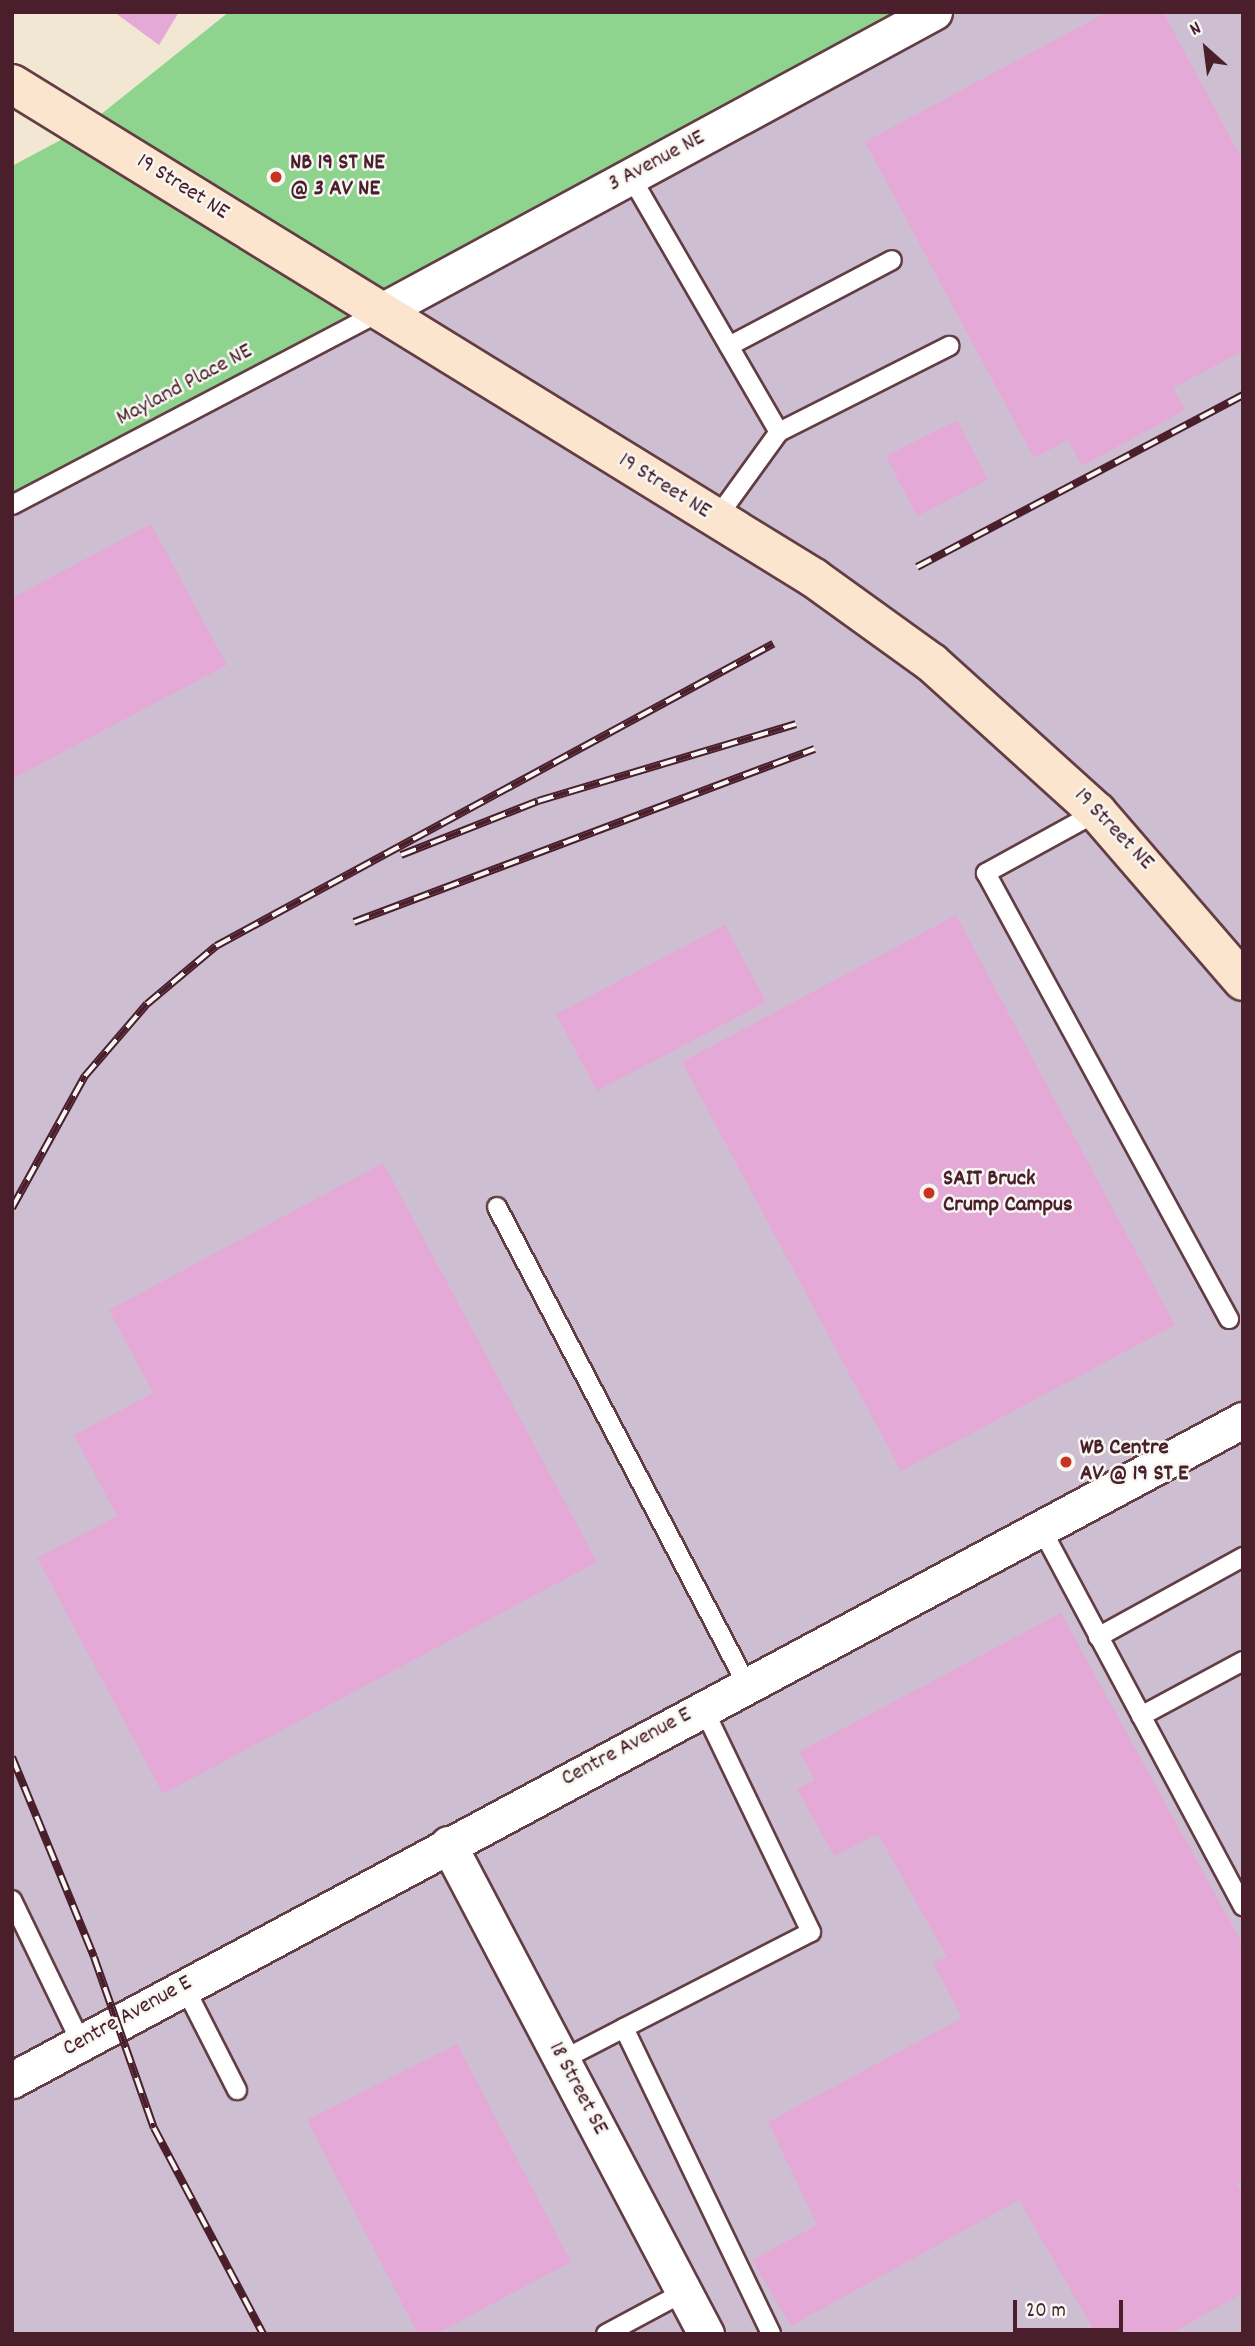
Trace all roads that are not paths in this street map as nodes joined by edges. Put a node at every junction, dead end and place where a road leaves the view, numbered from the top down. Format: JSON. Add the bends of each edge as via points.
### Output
{"nodes":[{"id":1,"x":934,"y":12,"type":"edge"},
{"id":2,"x":12,"y":84,"type":"edge"},
{"id":3,"x":631,"y":177,"type":"junction"},
{"id":4,"x":892,"y":260,"type":"dead end"},
{"id":5,"x":380,"y":312,"type":"junction"},
{"id":6,"x":729,"y":346,"type":"junction"},
{"id":7,"x":949,"y":346,"type":"dead end"},
{"id":8,"x":779,"y":432,"type":"junction"},
{"id":9,"x":12,"y":505,"type":"edge"},
{"id":10,"x":716,"y":519,"type":"junction"},
{"id":11,"x":1097,"y":812,"type":"junction"},
{"id":12,"x":1243,"y":981,"type":"edge"},
{"id":13,"x":497,"y":1208,"type":"dead end"},
{"id":14,"x":1229,"y":1319,"type":"dead end"},
{"id":15,"x":1243,"y":1420,"type":"edge"},
{"id":16,"x":1041,"y":1528,"type":"junction"},
{"id":17,"x":1243,"y":1556,"type":"edge"},
{"id":18,"x":1098,"y":1637,"type":"junction"},
{"id":19,"x":1243,"y":1661,"type":"edge"},
{"id":20,"x":747,"y":1685,"type":"junction"},
{"id":21,"x":703,"y":1708,"type":"junction"},
{"id":22,"x":1141,"y":1716,"type":"junction"},
{"id":23,"x":448,"y":1843,"type":"junction"},
{"id":24,"x":12,"y":1900,"type":"edge"},
{"id":25,"x":1243,"y":1906,"type":"edge"},
{"id":26,"x":184,"y":1986,"type":"junction"},
{"id":27,"x":624,"y":2028,"type":"junction"},
{"id":28,"x":81,"y":2043,"type":"junction"},
{"id":29,"x":562,"y":2060,"type":"junction"},
{"id":30,"x":12,"y":2080,"type":"edge"},
{"id":31,"x":237,"y":2090,"type":"dead end"},
{"id":32,"x":684,"y":2292,"type":"junction"},
{"id":33,"x":606,"y":2334,"type":"edge"},
{"id":34,"x":706,"y":2334,"type":"edge"},
{"id":35,"x":771,"y":2334,"type":"edge"}],
"edges":[{"from":1,"to":3,"type":"street","name":"3 Avenue NE"},
{"from":2,"to":5,"type":"street","name":"19 Street NE"},
{"from":3,"to":5,"type":"street","name":"3 Avenue NE"},
{"from":3,"to":6,"type":"lane"},
{"from":4,"to":6,"type":"lane"},
{"from":5,"to":9,"type":"lane","name":"Mayland Place NE"},
{"from":5,"to":10,"type":"street","name":"19 Street NE"},
{"from":6,"to":8,"type":"lane"},
{"from":7,"to":8,"type":"lane"},
{"from":8,"to":10,"type":"lane"},
{"from":10,"to":11,"type":"street","name":"19 Street NE","via":[[932,663]]},
{"from":11,"to":12,"type":"street","name":"19 Street NE"},
{"from":11,"to":14,"type":"lane","via":[[986,873]]},
{"from":13,"to":20,"type":"lane"},
{"from":15,"to":16,"type":"street","name":"Centre Avenue E"},
{"from":16,"to":18,"type":"lane"},
{"from":16,"to":20,"type":"street","name":"Centre Avenue E"},
{"from":17,"to":18,"type":"lane"},
{"from":18,"to":22,"type":"lane"},
{"from":19,"to":22,"type":"lane"},
{"from":20,"to":21,"type":"street","name":"Centre Avenue E"},
{"from":21,"to":23,"type":"street","name":"Centre Avenue E"},
{"from":21,"to":27,"type":"lane","via":[[811,1931]]},
{"from":22,"to":25,"type":"lane"},
{"from":23,"to":26,"type":"street","name":"Centre Avenue E"},
{"from":23,"to":29,"type":"street","name":"18 Street SE"},
{"from":24,"to":28,"type":"lane"},
{"from":26,"to":28,"type":"street","name":"Centre Avenue E"},
{"from":26,"to":31,"type":"lane"},
{"from":27,"to":29,"type":"lane"},
{"from":27,"to":35,"type":"lane"},
{"from":28,"to":30,"type":"street","name":"Centre Avenue E"},
{"from":29,"to":32,"type":"street","name":"18 Street SE"},
{"from":32,"to":33,"type":"lane"},
{"from":32,"to":34,"type":"street","name":"18 Street SE"}]}
